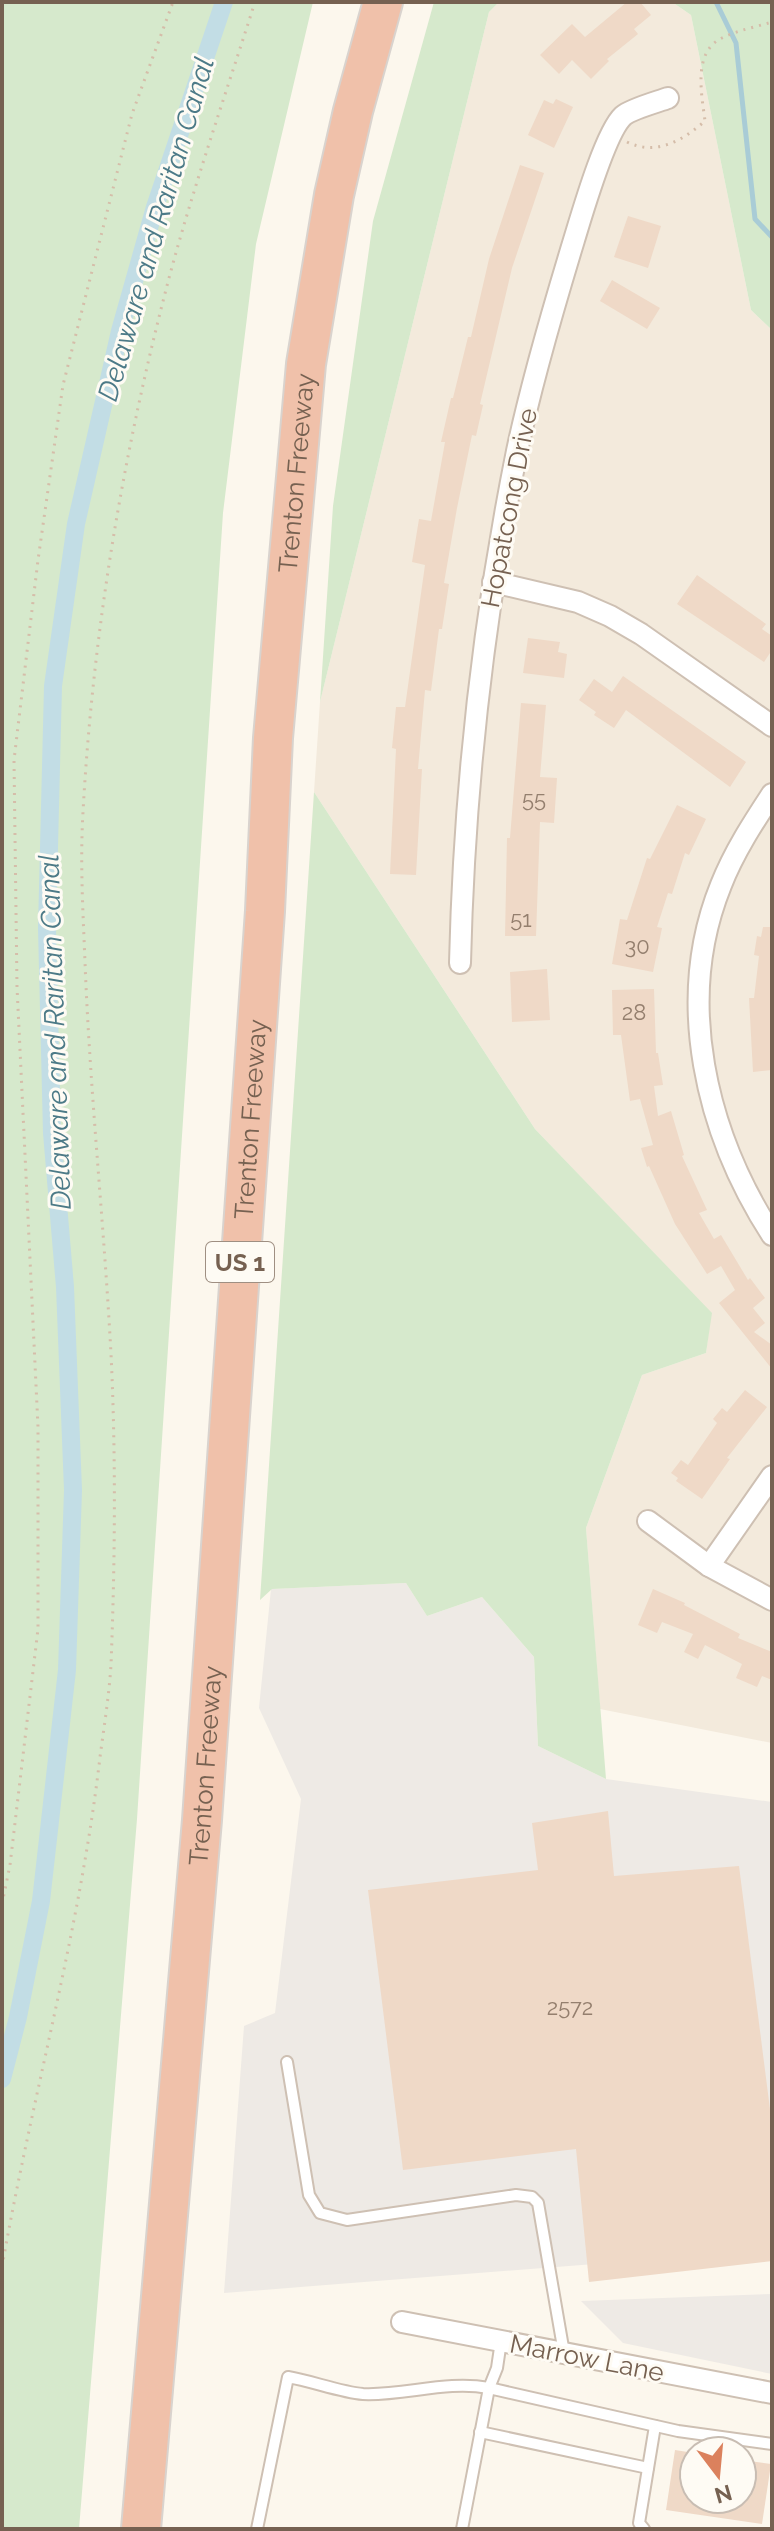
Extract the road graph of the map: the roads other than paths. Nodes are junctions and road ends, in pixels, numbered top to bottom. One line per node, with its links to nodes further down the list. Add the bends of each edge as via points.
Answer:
1 (357, 2): 23 (highway, Trenton Freeway / US 1, via 305,213 281,361 248,736 241,909 173,1884)
2 (383, 2): 24 (highway, Trenton Freeway / US 1, via 334,195 306,364 273,738 202,1820)
3 (668, 98): 4 (street, Hopatcong Drive, via 623,116 605,149 530,397)
4 (493, 582): 5 (street, via 578,602 610,616); 7 (street, Hopatcong Drive, via 473,725)
5 (772, 726)
6 (772, 794): 8 (street, via 720,886 708,925 699,998 703,1053 719,1126 734,1168)
7 (460, 963)
8 (772, 1235)
9 (772, 1476): 11 (street)
10 (648, 1521): 11 (street)
11 (709, 1566): 12 (street)
12 (772, 1600)
13 (287, 2062): 16 (lane, via 309,2195 320,2213 347,2220 516,2195 538,2203)
14 (402, 2322): 15 (street, Marrow Lane)
15 (501, 2341): 16 (street, Marrow Lane); 17 (lane)
16 (564, 2353): 18 (street, Marrow Lane)
17 (489, 2388): 19 (lane); 20 (lane); 25 (lane, via 362,2394 288,2377)
18 (772, 2393)
19 (655, 2426): 21 (lane); 22 (lane)
20 (480, 2432): 22 (lane); 26 (lane)
21 (772, 2444)
22 (648, 2468): 27 (lane, via 639,2523)
23 (117, 2529)
24 (141, 2529)
25 (257, 2529)
26 (462, 2529)
27 (644, 2529)

